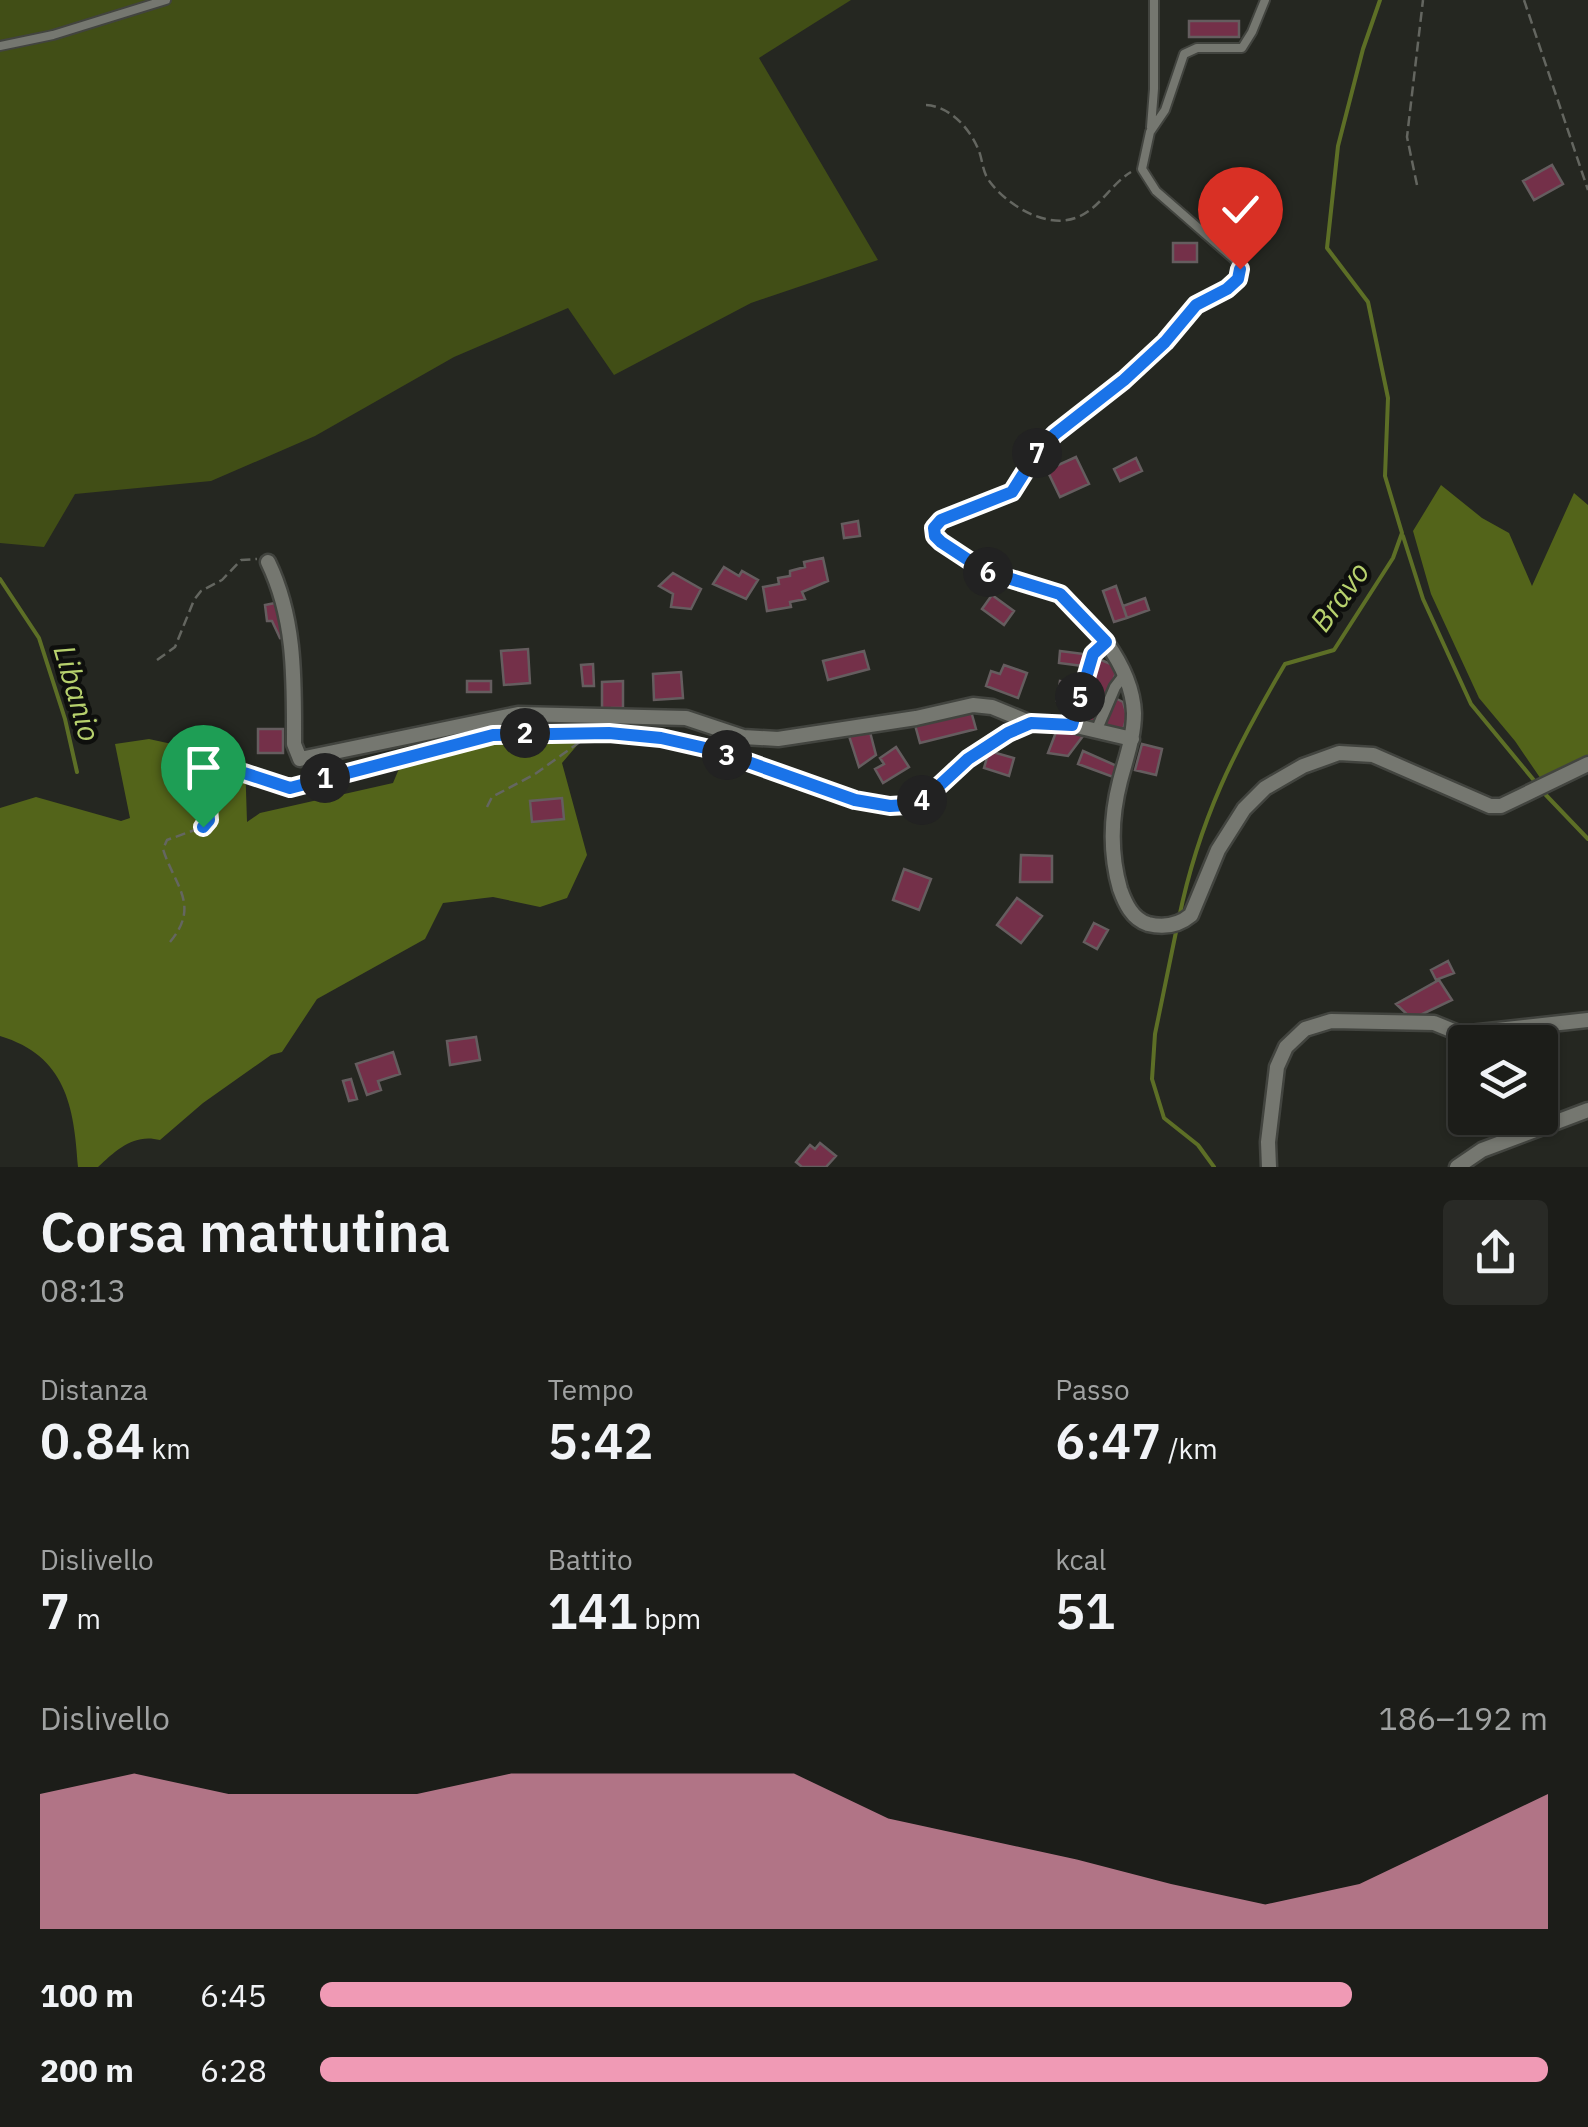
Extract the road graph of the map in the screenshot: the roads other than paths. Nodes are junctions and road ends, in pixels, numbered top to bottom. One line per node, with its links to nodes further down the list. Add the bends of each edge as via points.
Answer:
1 (166, 0): 4 (lane)
2 (1264, 0): 5 (lane, via 1242,48 1184,54)
3 (1154, 5): 5 (lane)
4 (0, 46)
5 (1150, 132): 7 (lane, via 1142,170 1156,191 1234,259 1238,279 1196,305 1124,380 1055,434 1012,492 934,528 941,542 985,571 1060,594)
6 (268, 562): 9 (street, via 291,636 300,760 518,714 686,718 760,739 974,705 1031,723)
7 (1106, 642): 8 (street); 9 (street, via 1093,654)
8 (1125, 674): 10 (street); 11 (street, via 1134,708)
9 (1072, 725): 10 (street)
10 (1097, 729): 11 (street)
11 (1132, 739): 12 (street, via 1114,810 1116,869 1130,912 1148,924 1177,924 1197,904 1244,808 1302,766 1339,753 1374,755 1501,806)
12 (1588, 764)
13 (1588, 1020): 15 (street, via 1461,1034 1434,1023 1331,1021 1305,1029 1286,1046 1277,1068)
14 (1588, 1110): 16 (street, via 1482,1150)
15 (1269, 1167)
16 (1457, 1167)

